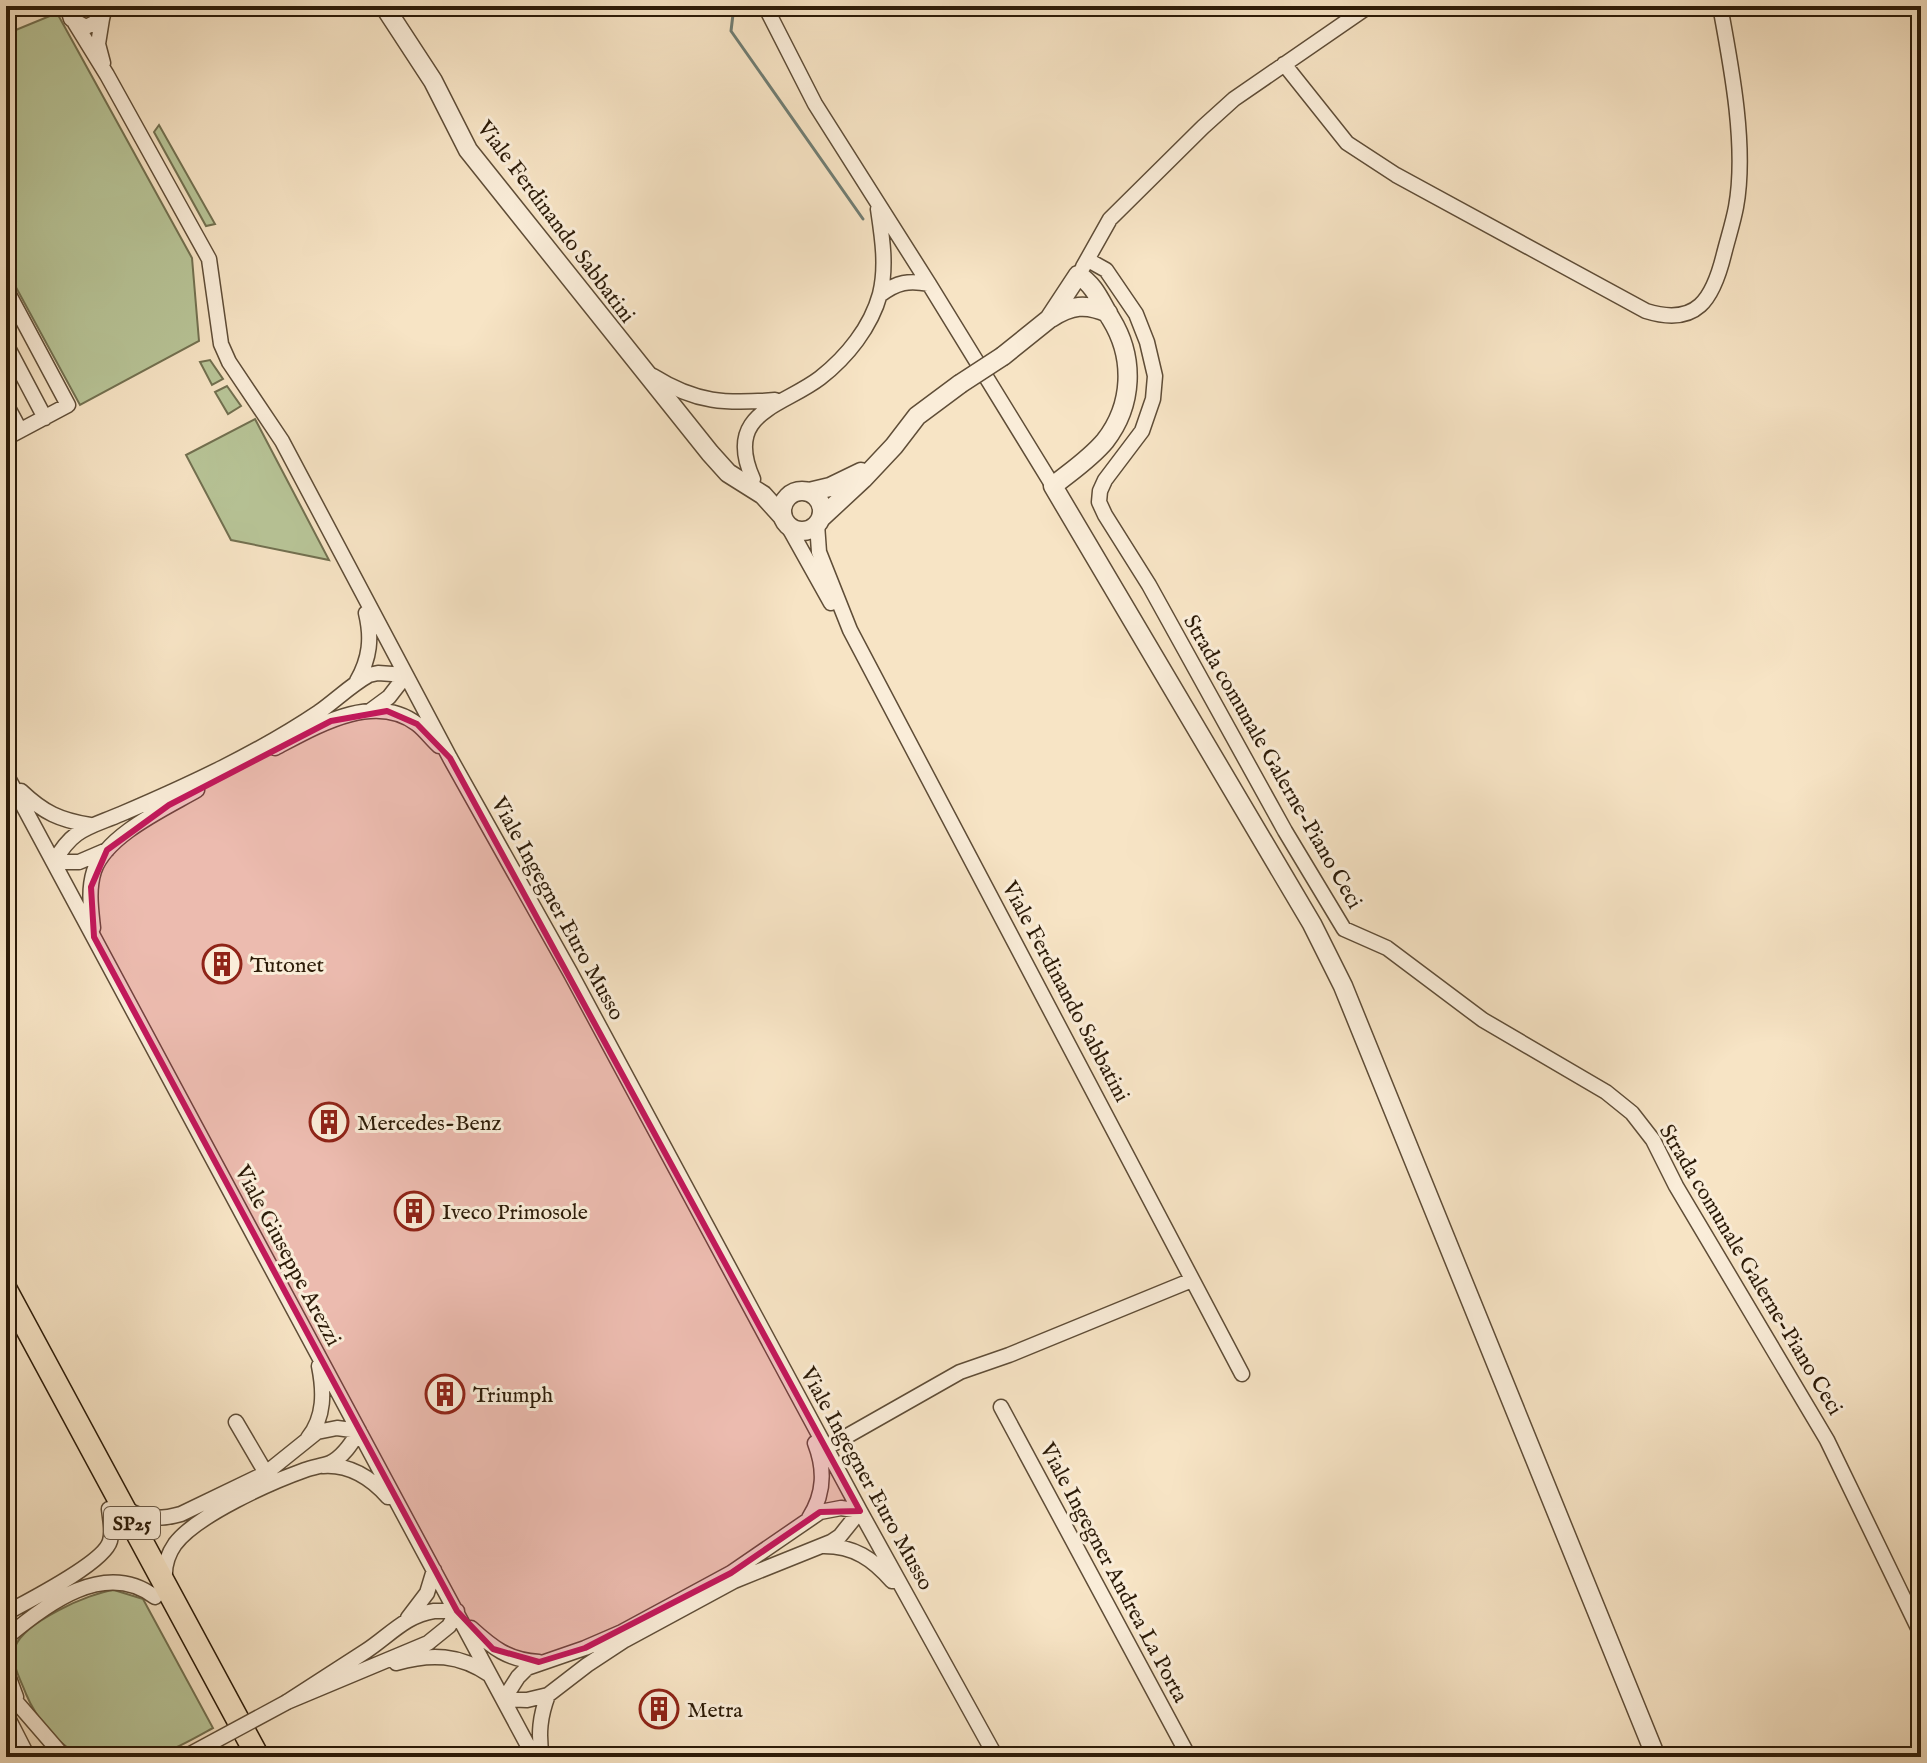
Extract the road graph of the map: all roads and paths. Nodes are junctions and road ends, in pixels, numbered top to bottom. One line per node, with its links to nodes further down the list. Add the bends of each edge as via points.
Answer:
1 (19, 6): 6 (street)
2 (384, 6): 20 (street, Viale Ferdinando Sabbatini, via 433,81 468,150)
3 (765, 6): 11 (street, via 815,104)
4 (1369, 6): 9 (street)
5 (1720, 6): 9 (street, via 1739,152 1737,204 1717,283 1708,300 1683,315 1664,317 1646,311 1396,175 1347,143)
6 (6, 11)
7 (68, 11): 8 (street, via 86,27); 10 (street, Viale Ingegner Euro Musso)
8 (107, 11): 10 (street, via 98,44)
9 (1284, 64): 12 (street, via 1234,99 1110,219)
10 (107, 75): 33 (street, Viale Ingegner Euro Musso, via 209,259 221,344 229,362 282,441)
11 (877, 204): 13 (street); 15 (street, via 883,246)
12 (1080, 272): 16 (street, via 1075,293); 17 (street); 18 (street); 68 (street, Strada comunale Galerne-Piano Ceci, via 1106,270 1136,314 1155,376 1142,431 1105,480 1099,502 1344,929 1387,948 1483,1020 1606,1092 1632,1113 1653,1140 1827,1440)
13 (929, 284): 15 (street, via 900,283); 29 (street)
14 (6, 289): 23 (street, via 68,405)
15 (880, 295): 21 (street, via 862,334 834,367)
16 (1089, 306): 17 (street); 18 (street, via 1071,307)
17 (1108, 313): 29 (street, via 1126,351 1124,404 1105,441)
18 (1049, 319): 27 (street, bridge, via 917,416)
19 (6, 344): 23 (street)
20 (641, 368): 21 (street, via 711,401); 26 (street, Viale Ferdinando Sabbatini)
21 (779, 400): 28 (street, via 752,424 745,442)
22 (6, 404): 24 (street)
23 (45, 418): 24 (street)
24 (20, 430): 25 (street)
25 (6, 438)
26 (710, 453): 28 (street); 31 (street, via 728,473 763,495)
27 (875, 466): 30 (street, via 830,487); 32 (street)
28 (753, 479): 30 (street)
29 (1053, 486): 90 (street, via 1297,897 1343,986)
30 (806, 491): 31 (street, via 786,498); 32 (street, via 820,502)
31 (785, 521): 32 (street, via 804,531); 34 (street)
32 (819, 521): 34 (street, via 819,552)
33 (360, 589): 35 (street, Viale Ingegner Euro Musso); 36 (street, via 370,645)
34 (850, 630): 44 (street, Viale Ferdinando Sabbatini)
35 (406, 675): 36 (street, via 378,673); 37 (street); 38 (street, Viale Ingegner Euro Musso)
36 (357, 681): 40 (street, via 319,712 186,786)
37 (370, 711): 38 (street, via 387,711 417,724); 41 (street, via 331,721 262,754 169,805)
38 (450, 758): 49 (street, Viale Ingegner Euro Musso)
39 (8, 778): 40 (street, via 48,813); 42 (street, Viale Giuseppe Arezzi)
40 (91, 825): 42 (street, via 69,838)
41 (107, 850): 42 (street, via 79,862); 43 (street, via 91,887)
42 (54, 862): 43 (street, Viale Giuseppe Arezzi)
43 (94, 937): 47 (street, Viale Giuseppe Arezzi)
44 (1192, 1280): 48 (street, Viale Ferdinando Sabbatini); 54 (street, via 960,1372)
45 (6, 1290): 57 (main road, SP25)
46 (6, 1321): 57 (main road, SP25)
47 (315, 1350): 52 (street, Viale Giuseppe Arezzi); 53 (street, via 322,1402 315,1430)
48 (1242, 1374)
49 (799, 1397): 54 (street, Viale Ingegner Euro Musso); 60 (street, via 822,1461 820,1494)
50 (1001, 1407): 89 (street, Viale Ingegner Andrea La Porta)
51 (236, 1422): 56 (street)
52 (359, 1431): 53 (street, via 327,1429); 55 (street, via 337,1458); 59 (street, Viale Giuseppe Arezzi)
53 (305, 1442): 56 (street)
54 (826, 1448): 58 (street, Viale Ingegner Euro Musso)
55 (319, 1466): 56 (street); 59 (street, via 345,1468 373,1480)
56 (269, 1478): 57 (street, via 167,1518); 63 (street, via 183,1536 167,1560)
57 (115, 1507): 63 (main road, SP25); 64 (street, via 110,1543 103,1553)
58 (860, 1511): 60 (street, via 830,1509); 61 (street, via 840,1536); 65 (street, Viale Ingegner Euro Musso)
59 (406, 1517): 62 (street, Viale Giuseppe Arezzi)
60 (808, 1519): 71 (street, via 760,1556 622,1632)
61 (816, 1547): 65 (street, via 839,1547 867,1557); 76 (street, via 734,1581 639,1633)
62 (434, 1570): 66 (street, Viale Giuseppe Arezzi); 67 (street, via 427,1593)
63 (161, 1592): 69 (street, via 131,1583 90,1585 55,1601); 84 (main road, SP25); 85 (main road, SP25)
64 (6, 1613)
65 (916, 1613): 88 (street, Viale Ingegner Euro Musso)
66 (459, 1615): 67 (street, via 434,1611); 71 (street, via 493,1649); 73 (street, Viale Giuseppe Arezzi); 74 (street, via 428,1643)
67 (408, 1618): 78 (street)
68 (1921, 1634)
69 (8, 1636): 70 (street)
70 (6, 1650)
71 (539, 1662): 77 (street, via 518,1677)
72 (6, 1670): 80 (street)
73 (492, 1676): 74 (street, via 474,1664 444,1657 404,1661); 77 (street, Viale Giuseppe Arezzi)
74 (339, 1682): 78 (street)
75 (6, 1690): 80 (street)
76 (548, 1695): 77 (street); 87 (street, via 539,1732)
77 (504, 1699): 86 (street, Viale Giuseppe Arezzi)
78 (287, 1702): 83 (street, bridge)
79 (6, 1714): 82 (street)
80 (25, 1715): 81 (street)
81 (62, 1756)
82 (28, 1757)
83 (185, 1757)
84 (241, 1757)
85 (258, 1757)
86 (534, 1757)
87 (542, 1757)
88 (996, 1757)
89 (1189, 1757)
90 (1656, 1757)

